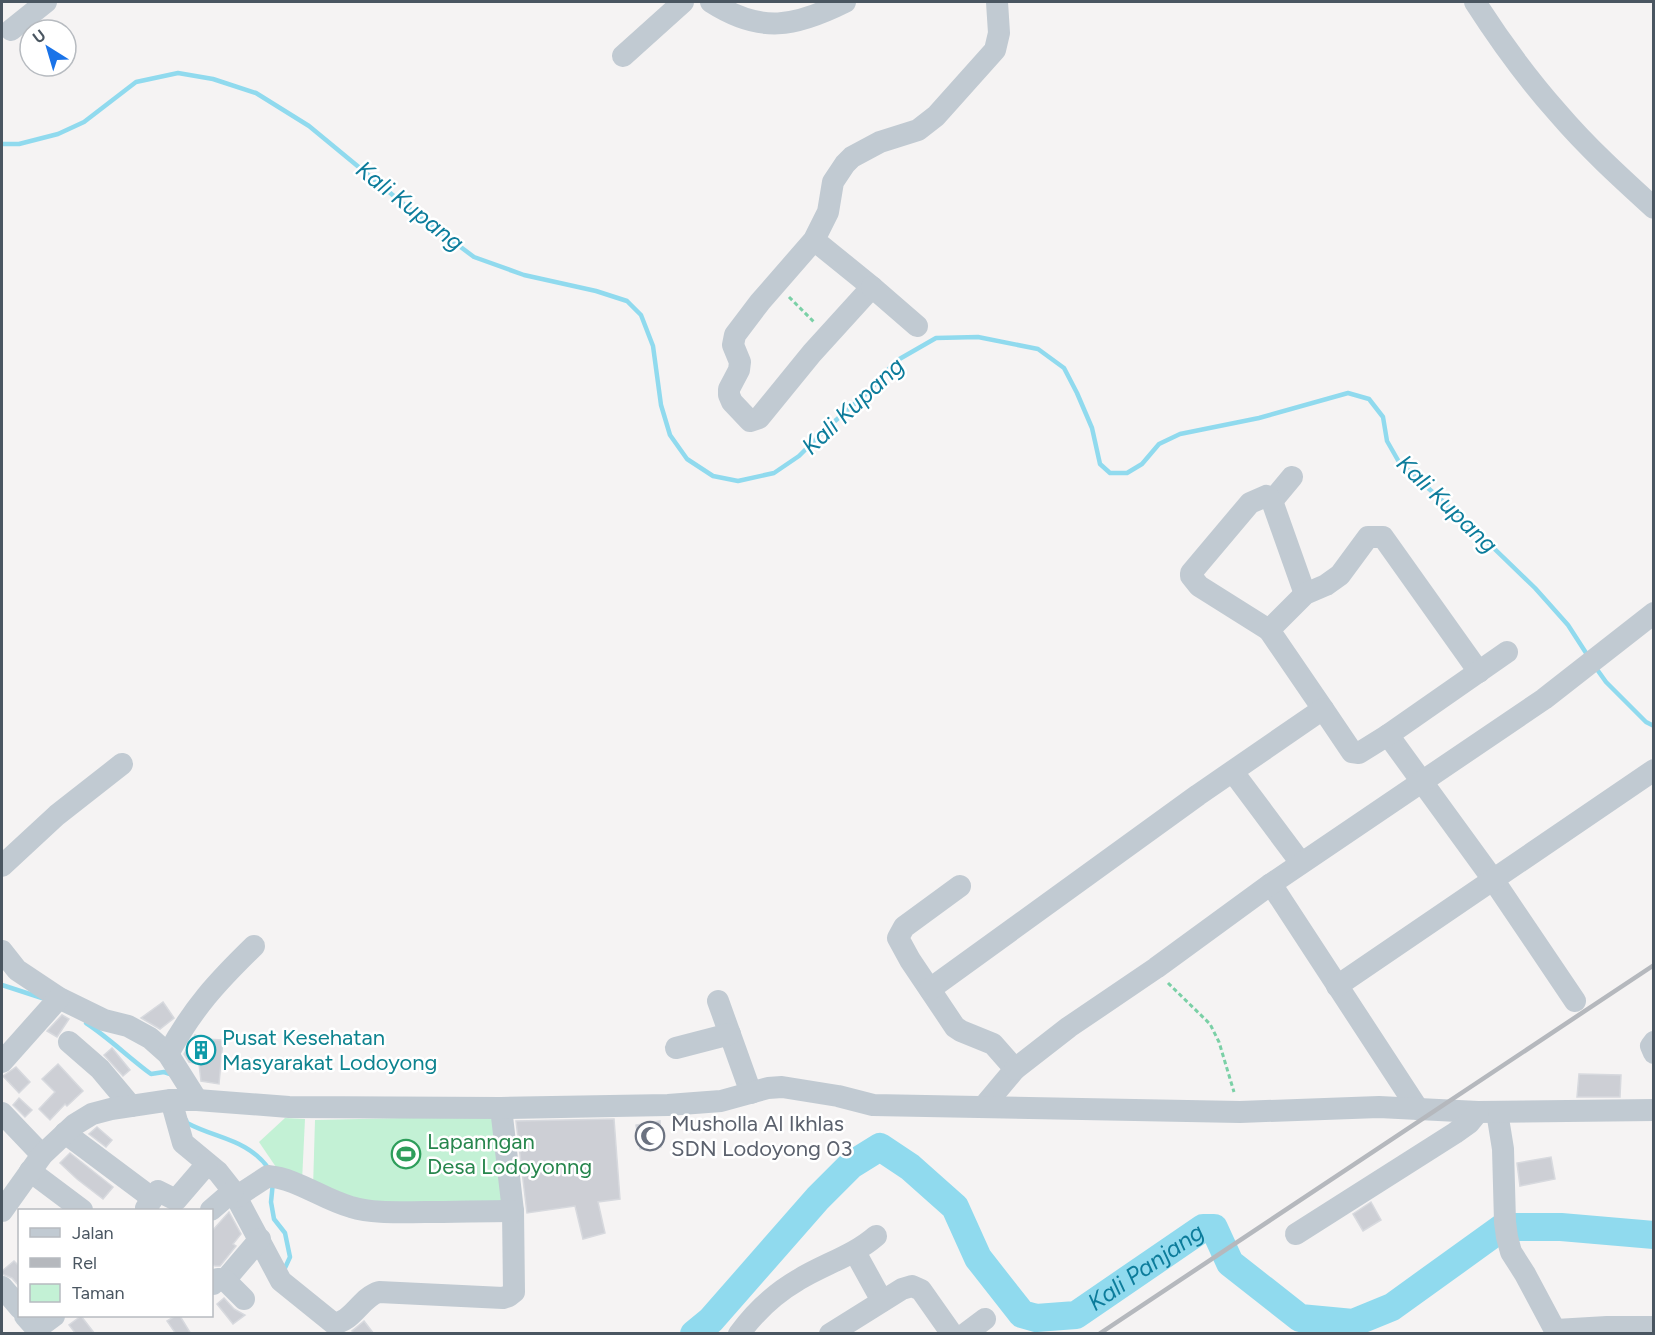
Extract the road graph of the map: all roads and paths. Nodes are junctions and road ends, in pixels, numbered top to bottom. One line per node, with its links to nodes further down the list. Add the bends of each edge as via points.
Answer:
1 (46, 2): 8 (street)
2 (683, 2): 9 (street)
3 (711, 2): 7 (street, via 722,9)
4 (845, 2): 7 (street, via 807,19 779,25)
5 (998, 2): 11 (street, via 995,50 936,116 918,130 880,142 845,164 833,182 828,212)
6 (1475, 2): 10 (street, via 1505,48 1558,114)
7 (745, 9)
8 (11, 30)
9 (623, 56)
10 (1653, 208)
11 (814, 240): 12 (street); 13 (street)
12 (775, 284): 15 (path); 15 (street, via 733,340 740,362 729,395 750,421 759,418)
13 (872, 286): 14 (street); 15 (street)
14 (917, 326)
15 (828, 336)
16 (1292, 477): 17 (street)
17 (1272, 501): 18 (street); 20 (street, via 1266,495 1250,503 1191,573 1199,586)
18 (1305, 594): 20 (street); 22 (street, via 1340,575 1368,537 1383,537)
19 (1653, 613): 28 (street, via 1544,699)
20 (1269, 630): 23 (street)
21 (1507, 652): 22 (street)
22 (1479, 672): 24 (street)
23 (1323, 709): 24 (street, via 1354,754); 27 (street)
24 (1388, 735): 28 (street)
25 (122, 764): 30 (street, via 57,815)
26 (1653, 770): 31 (street)
27 (1233, 772): 29 (street); 38 (street)
28 (1422, 782): 29 (street); 31 (street)
29 (1301, 863): 32 (street)
30 (2, 866)
31 (1492, 878): 37 (street); 41 (street)
32 (1271, 884): 36 (street); 37 (street)
33 (960, 886): 38 (street, via 904,927 898,938)
34 (254, 946): 47 (street, via 198,1005)
35 (2, 951): 39 (street, via 17,970)
36 (1156, 968): 49 (street); 57 (path, via 1210,1024)
37 (1337, 986): 55 (street)
38 (930, 989): 49 (street, via 955,1027 993,1044)
39 (60, 998): 47 (street, via 104,1020 139,1031); 48 (street)
40 (718, 1001): 42 (street)
41 (1575, 1002)
42 (730, 1034): 45 (street); 50 (street)
43 (69, 1042): 52 (street, via 100,1069)
44 (1653, 1042): 46 (street)
45 (676, 1048)
46 (1653, 1053)
47 (168, 1054): 51 (street)
48 (2, 1062)
49 (1015, 1069): 53 (street)
50 (751, 1093): 53 (street, via 782,1087 873,1105); 54 (street, via 721,1101 668,1105)
51 (183, 1100): 52 (street); 54 (street, via 289,1107); 62 (street, via 183,1143)
52 (131, 1106): 60 (street, via 92,1114)
53 (984, 1106): 57 (street)
54 (501, 1108): 69 (street)
55 (1419, 1109): 57 (street); 58 (street)
56 (1653, 1110): 58 (street)
57 (1240, 1112)
58 (1488, 1112): 70 (street); 83 (street, via 1505,1174 1505,1222 1511,1252)
59 (2, 1113): 61 (street)
60 (65, 1133): 61 (street); 64 (street)
61 (36, 1163): 66 (street); 68 (street)
62 (207, 1164): 63 (street); 65 (street, via 181,1197)
63 (235, 1194): 67 (street); 69 (street, via 276,1177 351,1208); 72 (street)
64 (148, 1204): 65 (street, via 158,1191)
65 (182, 1205)
66 (81, 1209)
67 (212, 1209)
68 (2, 1211)
69 (513, 1211): 72 (street, via 515,1288 509,1296 379,1292 371,1294 337,1323 282,1281)
70 (1296, 1234)
71 (876, 1236): 73 (street)
72 (260, 1239): 74 (street)
73 (855, 1252): 77 (street); 84 (street, via 782,1290 753,1315)
74 (218, 1283): 76 (street)
75 (2, 1287): 78 (street)
76 (244, 1299)
77 (882, 1301): 85 (street); 86 (street, via 912,1286 921,1290)
78 (18, 1306)
79 (26, 1317): 80 (street, via 39,1327)
80 (53, 1317)
81 (985, 1319): 87 (street)
82 (1653, 1327): 83 (street)
83 (1557, 1332)
84 (739, 1334)
85 (830, 1334)
86 (952, 1334)
87 (965, 1334)

